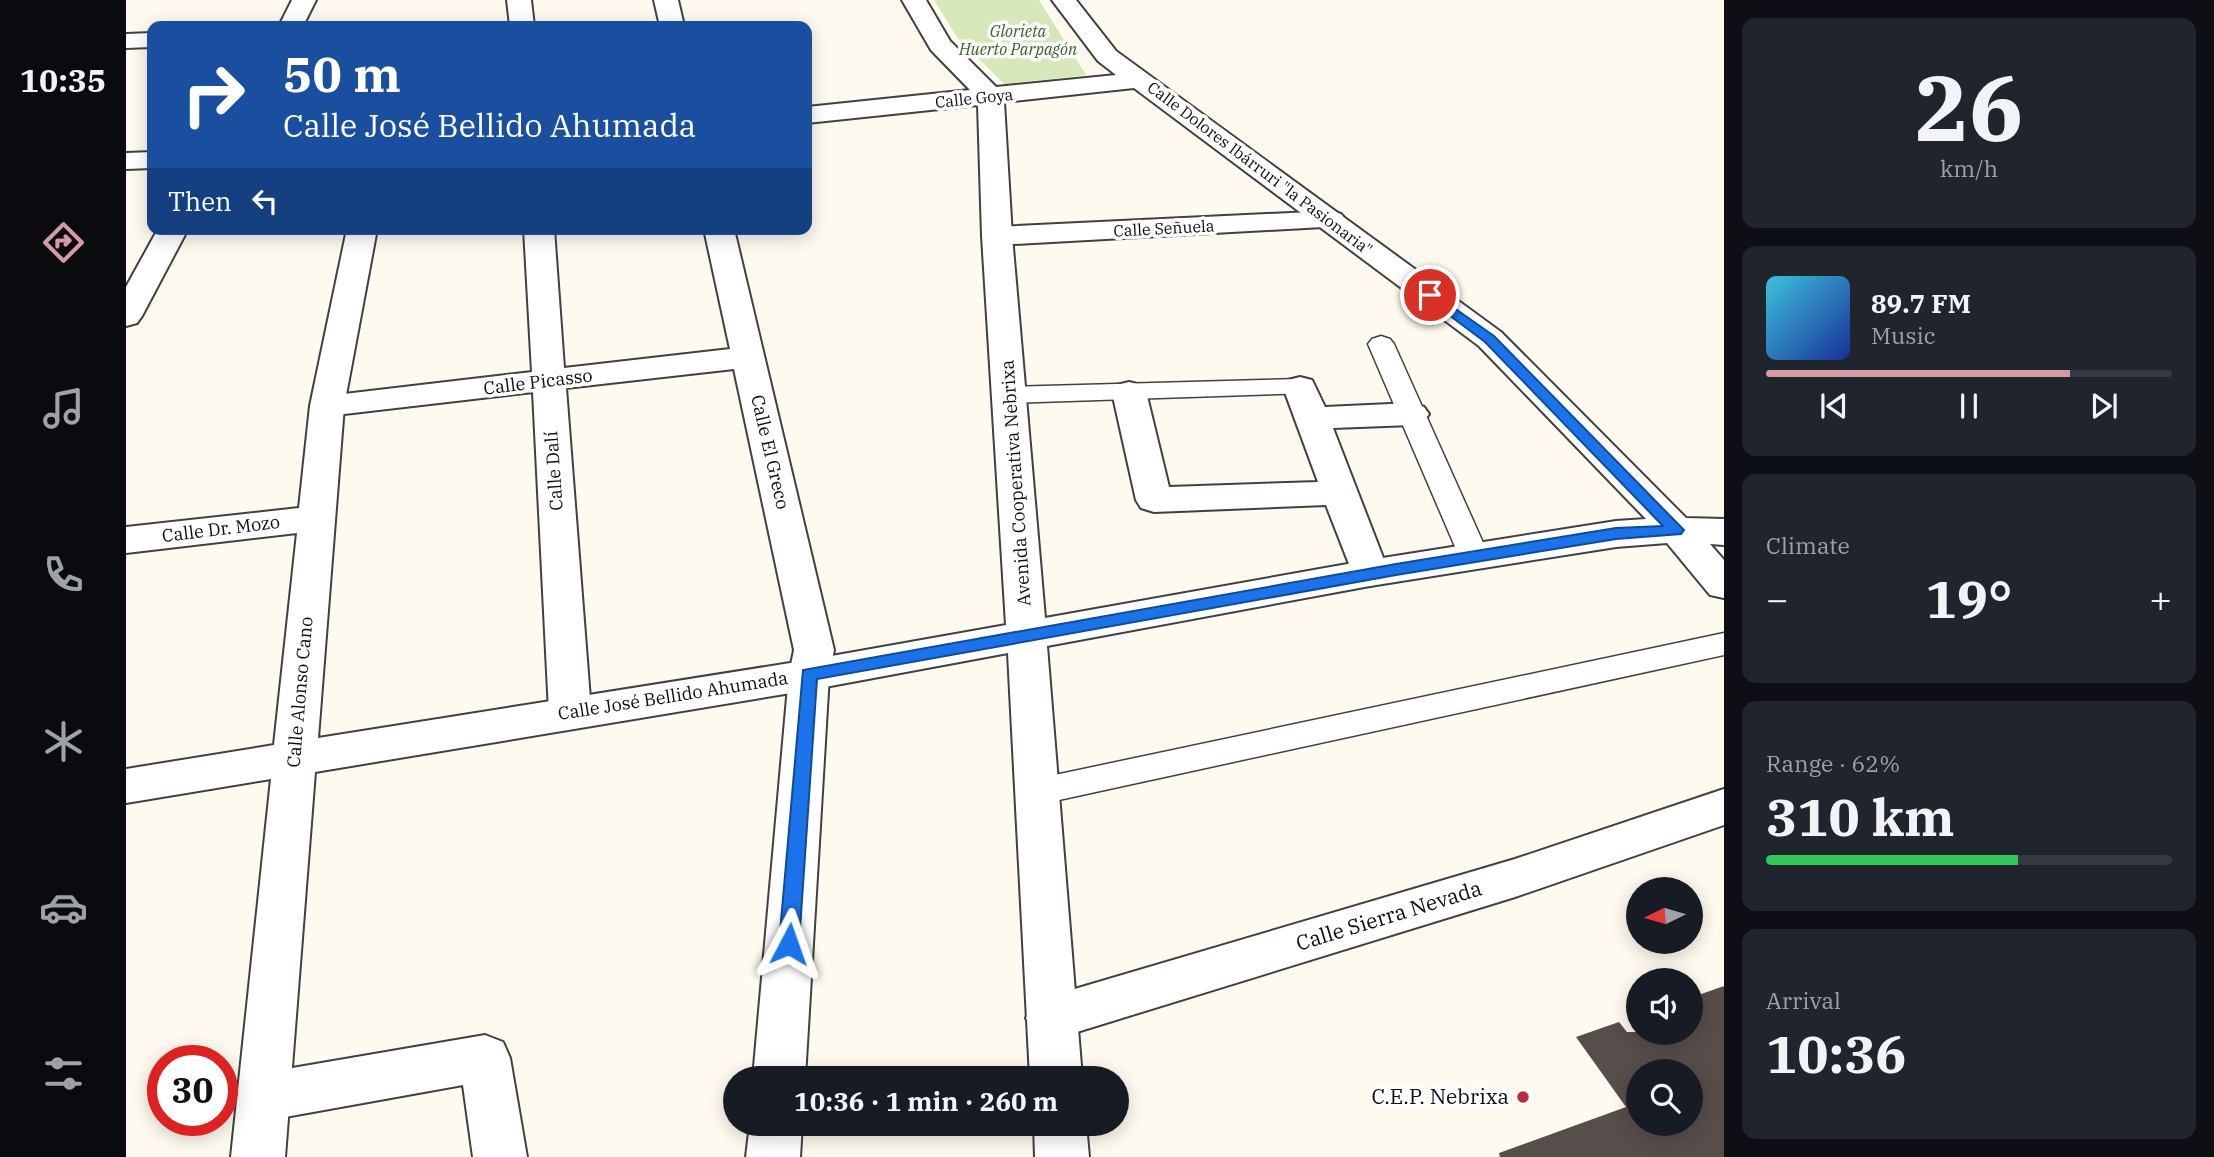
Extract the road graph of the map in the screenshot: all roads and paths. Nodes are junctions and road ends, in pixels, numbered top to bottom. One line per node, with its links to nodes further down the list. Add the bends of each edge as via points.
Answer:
1 (304, 0): 6 (street)
2 (519, 0): 7 (street)
3 (666, 0): 8 (street)
4 (914, 0): 12 (street, via 940,45)
5 (1064, 0): 11 (street, Calle Dolores Ibárruri "la Pasionaria", via 1107,56)
6 (294, 21)
7 (521, 21)
8 (671, 21)
9 (147, 40): 10 (street)
10 (126, 41)
11 (1141, 80): 12 (street, Calle Goya); 16 (street, Calle Dolores Ibárruri "la Pasionaria")
12 (991, 97): 13 (street, Calle Goya); 21 (street, Avenida Cooperativa Nebrixa)
13 (812, 115)
14 (147, 160): 15 (street)
15 (126, 161)
16 (1331, 220): 21 (street, Calle Señuela); 33 (street, Calle Dolores Ibárruri "la Pasionaria", via 1490,339)
17 (170, 235): 22 (street)
18 (361, 235): 29 (street, Calle Alonso Cano)
19 (538, 235): 25 (street, Calle Dalí)
20 (720, 235): 24 (street, Calle El Greco)
21 (997, 236): 27 (street, Avenida Cooperativa Nebrixa)
22 (126, 316)
23 (1381, 344): 30 (street)
24 (749, 357): 25 (street, Calle Picasso); 41 (street, Calle El Greco, via 814,650)
25 (548, 381): 29 (street, Calle Picasso); 42 (street, Calle Dalí)
26 (1129, 392): 27 (street); 28 (street); 31 (street, via 1154,500)
27 (1009, 395): 39 (street, Avenida Cooperativa Nebrixa)
28 (1306, 403): 30 (street); 31 (street)
29 (327, 406): 32 (street, Calle Alonso Cano)
30 (1412, 414): 36 (street)
31 (1340, 493): 37 (street)
32 (317, 518): 35 (street, Calle Dr. Mozo); 43 (street, Calle Alonso Cano)
33 (1676, 530): 34 (street, Calle José Bellido Ahumada); 36 (street, Calle José Bellido Ahumada, via 1616,534); 38 (street, Calle Dolores Ibárruri "la Pasionaria")
34 (1724, 532)
35 (126, 540)
36 (1474, 556): 37 (street, Calle José Bellido Ahumada)
37 (1370, 573): 39 (street, Calle José Bellido Ahumada)
38 (1724, 584)
39 (1027, 634): 41 (street, Calle José Bellido Ahumada); 45 (street, Avenida Cooperativa Nebrixa)
40 (1724, 644): 45 (street)
41 (808, 675): 42 (street, Calle José Bellido Ahumada); 48 (street, Calle El Greco)
42 (570, 712): 43 (street, Calle José Bellido Ahumada)
43 (293, 760): 44 (street, Calle José Bellido Ahumada); 50 (street, Calle Alonso Cano)
44 (126, 786)
45 (1036, 792): 47 (street, Avenida Cooperativa Nebrixa)
46 (1724, 807): 47 (street, Calle Sierra Nevada, via 1514,878)
47 (1051, 1018): 49 (street, Avenida Cooperativa Nebrixa)
48 (780, 1066)
49 (1055, 1066)
50 (263, 1097): 53 (street, Calle Alonso Cano); 54 (street, via 485,1058)
51 (775, 1136): 55 (street)
52 (1061, 1136): 56 (street)
53 (258, 1157)
54 (500, 1157)
55 (773, 1157)
56 (1062, 1157)

